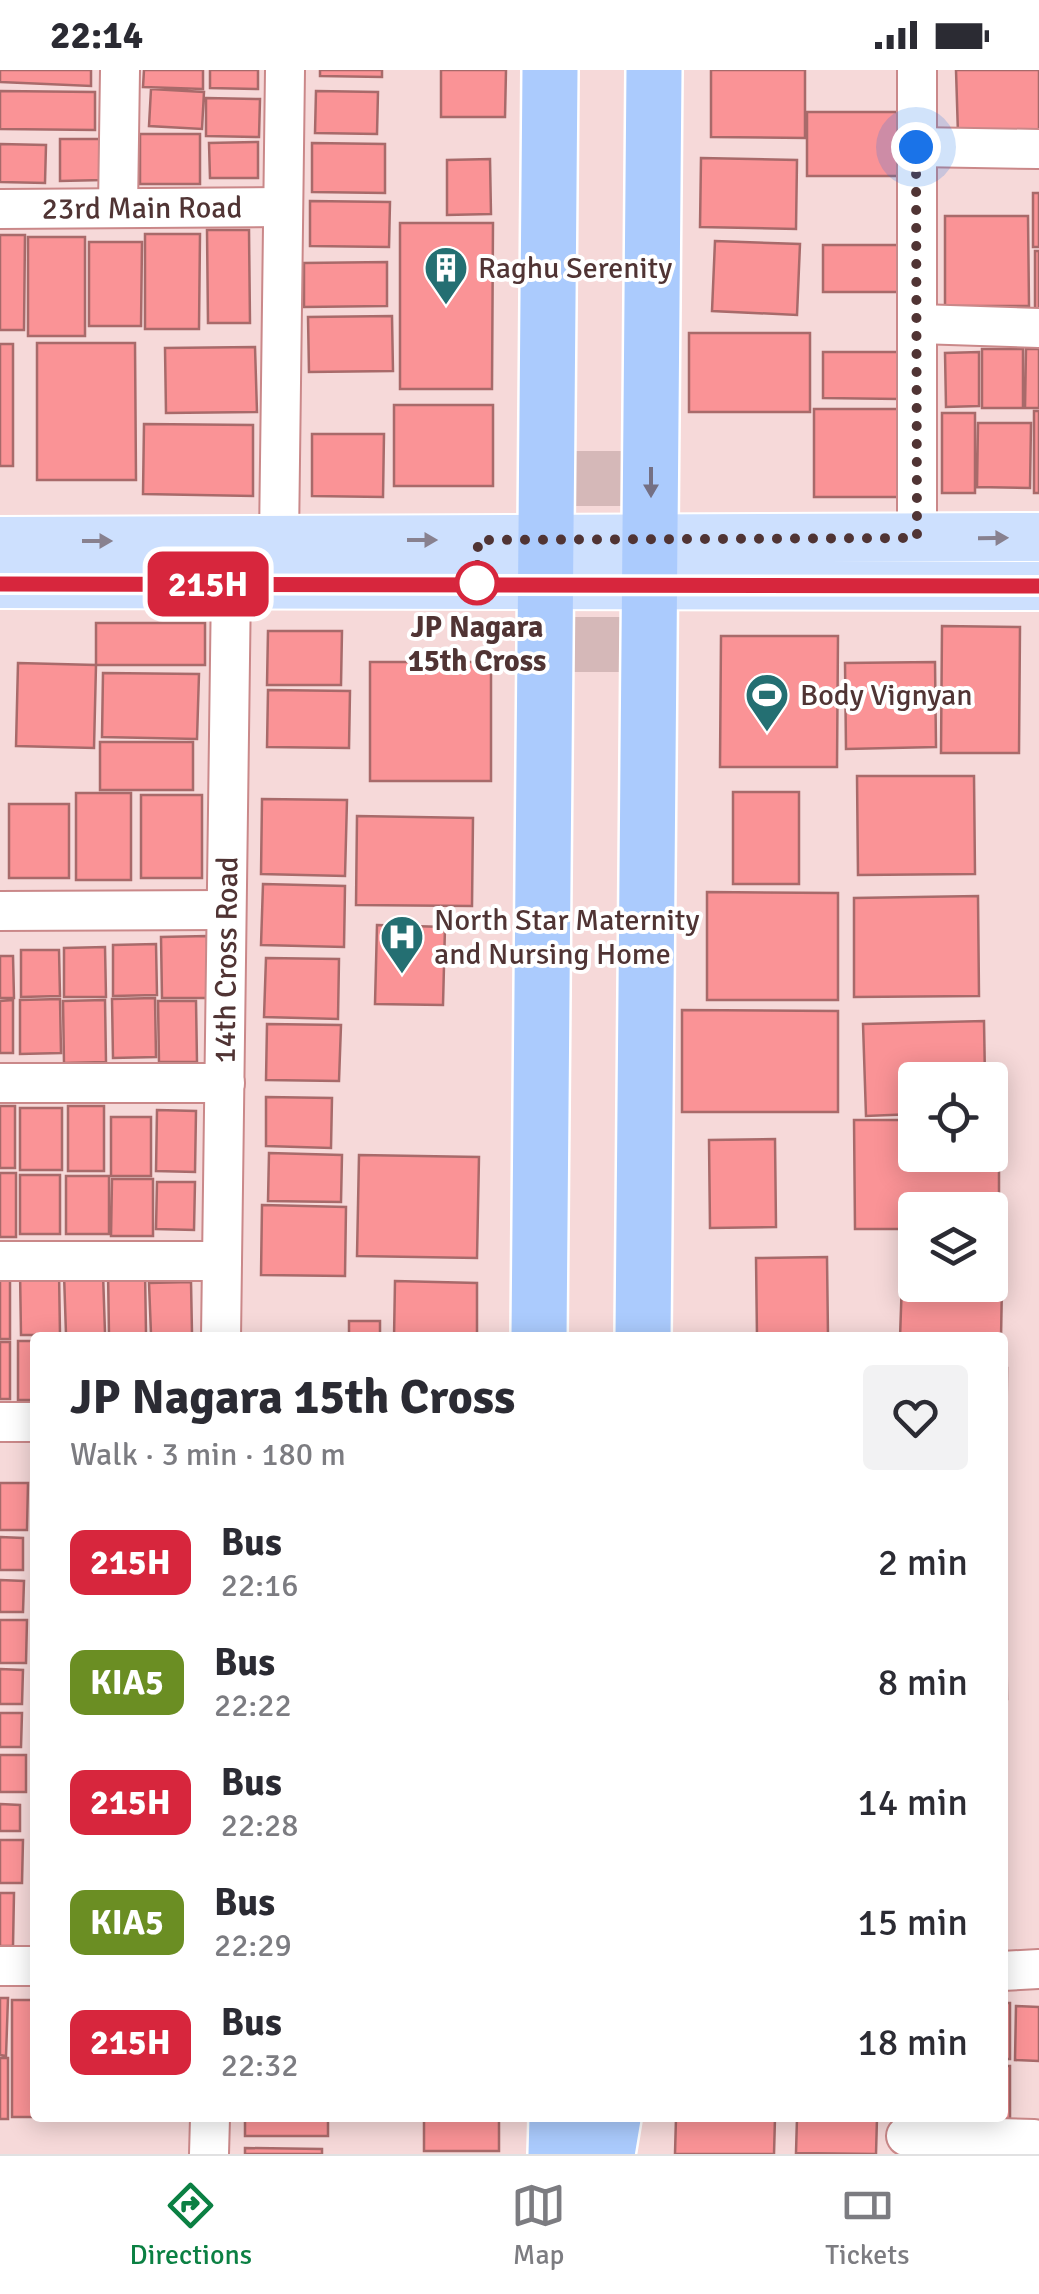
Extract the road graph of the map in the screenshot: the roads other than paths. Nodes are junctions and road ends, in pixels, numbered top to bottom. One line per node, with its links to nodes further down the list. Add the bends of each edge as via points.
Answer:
1 (120, 70): 11 (street)
2 (285, 70): 10 (street)
3 (550, 70): 19 (highway)
4 (580, 70): 5 (highway, via 596,451)
5 (620, 70)
6 (654, 70): 20 (highway, one-way to 20)
7 (917, 70): 8 (street)
8 (916, 147): 9 (street); 13 (street)
9 (1039, 150)
10 (283, 206): 11 (street, 23rd Main Road); 17 (street)
11 (118, 208): 12 (street, 23rd Main Road)
12 (0, 210)
13 (919, 324): 14 (street); 16 (street)
14 (1039, 328)
15 (1039, 537): 16 (main road, one-way to 15)
16 (917, 538): 20 (main road)
17 (279, 540): 18 (main road, one-way to 17); 19 (main road, one-way to 19)
18 (0, 542)
19 (544, 561): 20 (main road); 22 (main road); 31 (highway)
20 (650, 563): 23 (main road); 34 (highway)
21 (0, 584): 22 (main road)
22 (232, 584): 24 (street, 14th Cross Road)
23 (1039, 586)
24 (225, 910): 25 (street); 27 (street, 14th Cross Road)
25 (0, 911)
26 (0, 1083): 27 (street)
27 (224, 1083): 29 (street, 14th Cross Road)
28 (0, 1261): 29 (street)
29 (222, 1261): 30 (street, 14th Cross Road)
30 (221, 1332)
31 (539, 1332)
32 (567, 1332): 33 (highway, via 596,696)
33 (609, 1332)
34 (643, 1332)
35 (0, 1422): 36 (street)
36 (30, 1422)
37 (0, 1966): 38 (street)
38 (30, 1966)
39 (1039, 1969): 40 (street)
40 (1008, 1971)
41 (210, 2122): 45 (street)
42 (612, 2122): 46 (highway)
43 (565, 2125): 46 (highway)
44 (906, 2136): 47 (street, via 1034,2139)
45 (209, 2154)
46 (603, 2154)
47 (1033, 2154)

